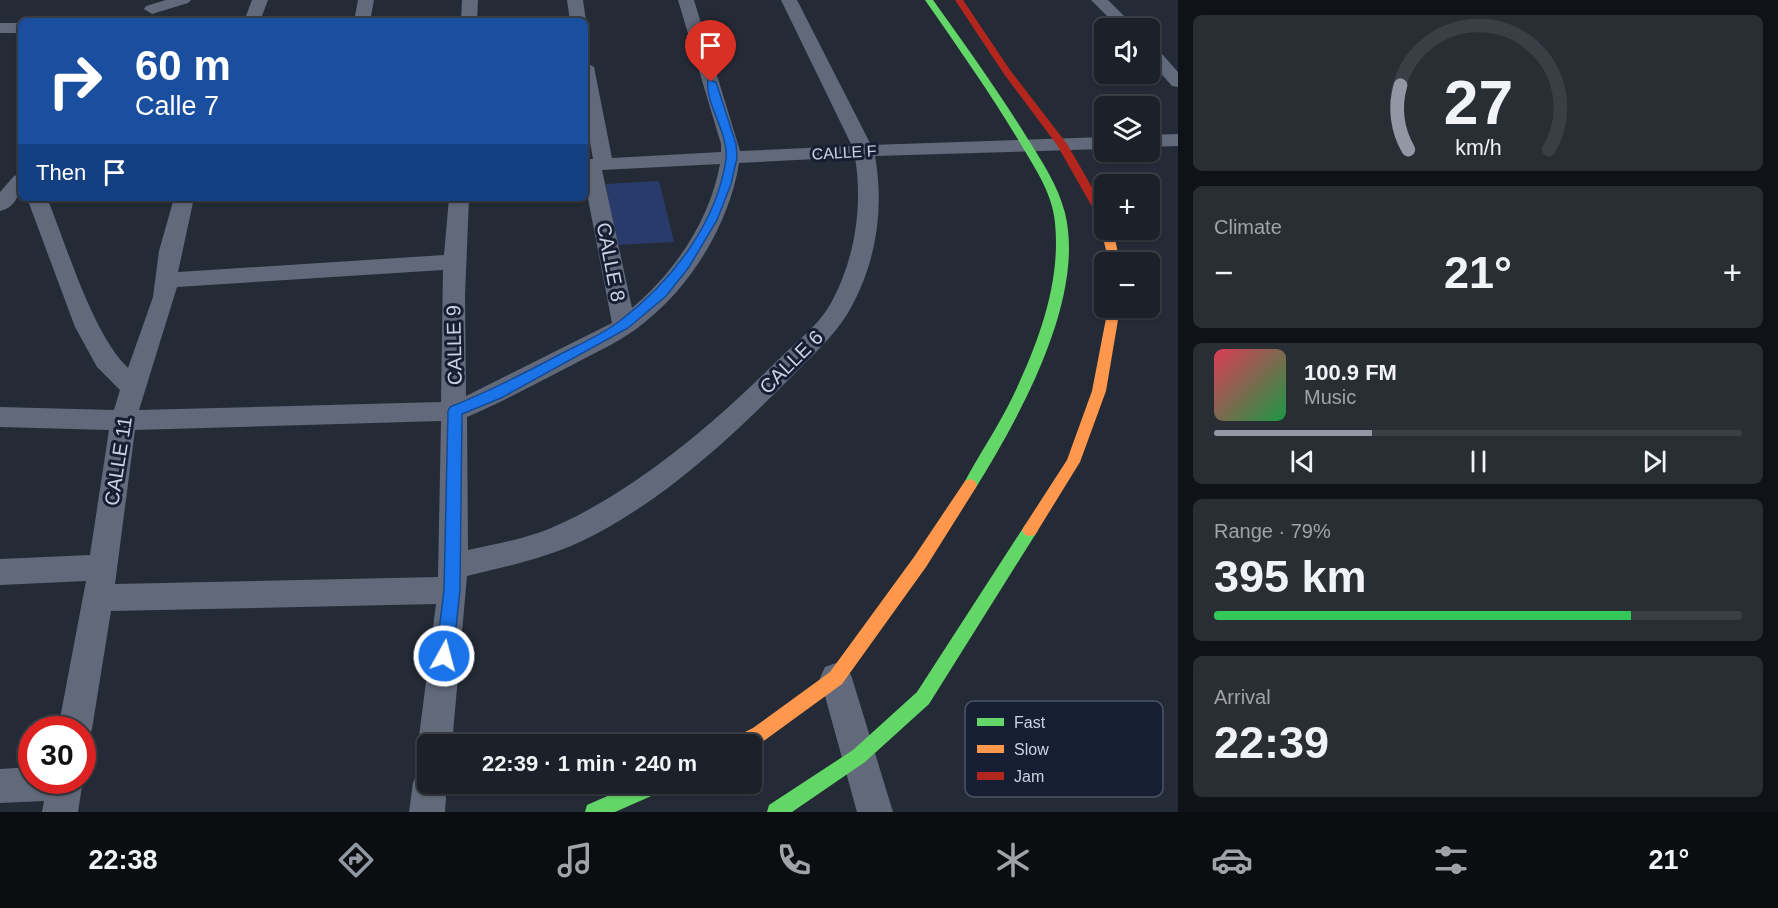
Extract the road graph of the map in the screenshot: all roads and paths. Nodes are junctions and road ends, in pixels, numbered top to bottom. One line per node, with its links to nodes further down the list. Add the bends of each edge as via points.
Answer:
1 (183, 0): 11 (street)
2 (260, 0): 12 (street)
3 (366, 0): 13 (street)
4 (471, 0): 14 (street)
5 (575, 0): 15 (street)
6 (686, 0): 28 (street)
7 (789, 0): 27 (street, CALLE 6)
8 (928, 0): 26 (street)
9 (959, 0): 25 (street)
10 (1099, 0): 16 (street)
11 (151, 10)
12 (253, 18)
13 (363, 18)
14 (470, 18)
15 (578, 18)
16 (1118, 18)
17 (0, 28): 18 (street)
18 (18, 28)
19 (1160, 62): 20 (street)
20 (1178, 82)
21 (588, 103): 29 (street, CALLE 8)
22 (1178, 140): 23 (street)
23 (1160, 141)
24 (1094, 143): 25 (street, CALLE F)
25 (1062, 144): 26 (street, CALLE F); 30 (street)
26 (1028, 146): 27 (street, CALLE F); 46 (street, via 1047,179 1061,222 1060,269 1053,310 1037,358 992,451 920,562)
27 (864, 151): 28 (street, CALLE F); 44 (street, CALLE 6, via 869,209 863,246 841,305 819,336 770,386 672,469 614,510 568,534)
28 (731, 158): 29 (street, CALLE F); 37 (street, via 716,209 685,264 662,293)
29 (593, 164): 37 (street, CALLE 8)
30 (1094, 200)
31 (38, 201): 38 (street, via 87,327 105,361)
32 (183, 201): 35 (street, CALLE 11, via 170,251)
33 (459, 201): 34 (street, CALLE 9)
34 (453, 262): 35 (street); 39 (street, CALLE 9)
35 (168, 280): 38 (street, CALLE 11)
36 (1112, 318): 50 (street, via 1099,391 1073,462 923,698)
37 (624, 325): 39 (street, via 497,394)
38 (133, 387): 41 (street, CALLE 11)
39 (455, 411): 41 (street); 44 (street, CALLE 9)
40 (0, 417): 41 (street)
41 (123, 420): 42 (street, CALLE 11)
42 (103, 567): 43 (street); 45 (street, CALLE 11)
43 (0, 572)
44 (452, 578): 45 (street, CALLE 6); 48 (street, CALLE 9)
45 (98, 598): 47 (street, CALLE 11)
46 (836, 678): 49 (street); 50 (street)
47 (77, 716)
48 (436, 734)
49 (759, 734)
50 (859, 756): 57 (street); 58 (street)
51 (0, 786): 52 (street)
52 (18, 787)
53 (429, 794): 56 (street)
54 (636, 794): 55 (street)
55 (604, 810)
56 (427, 812)
57 (776, 812)
58 (875, 812)

